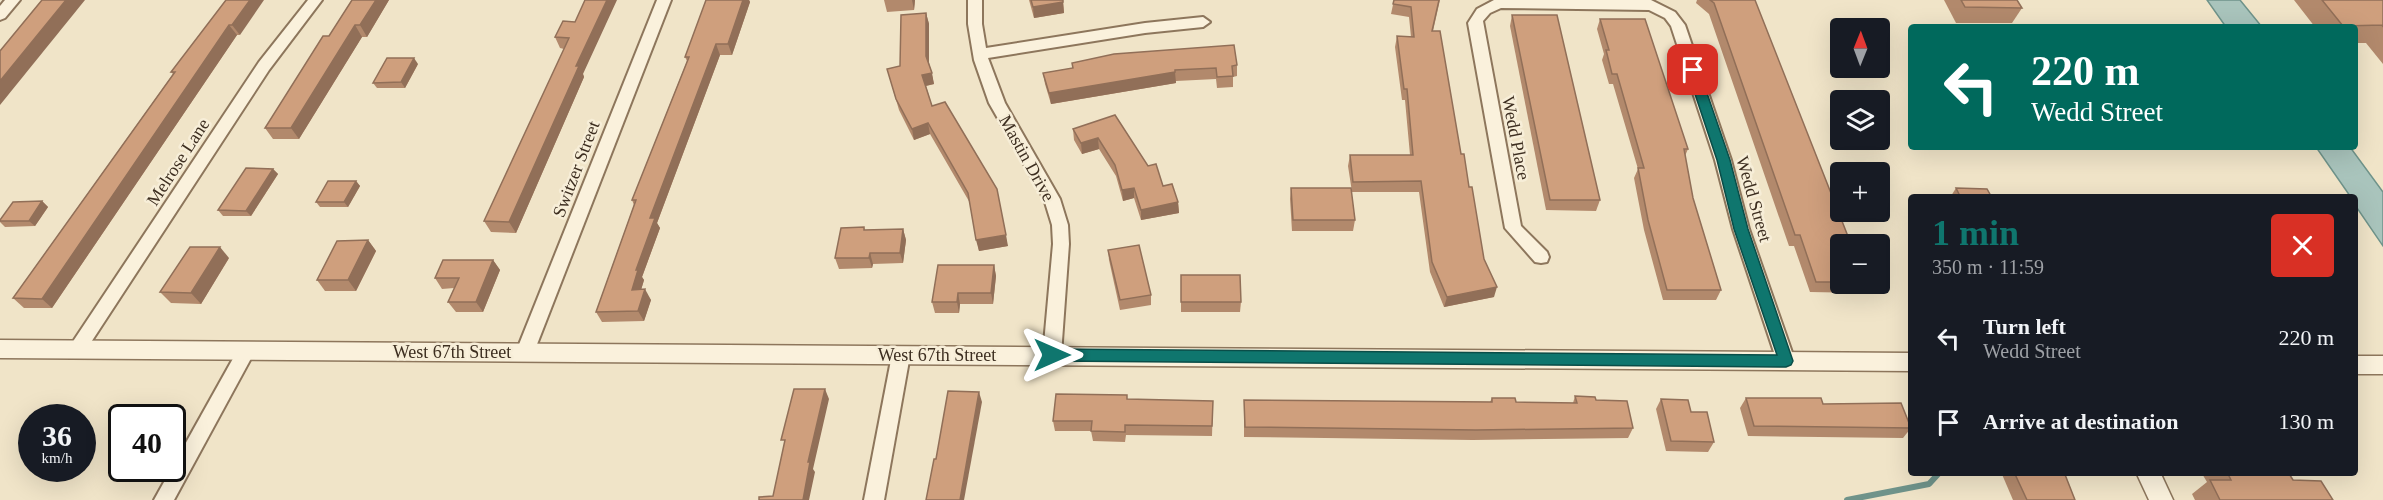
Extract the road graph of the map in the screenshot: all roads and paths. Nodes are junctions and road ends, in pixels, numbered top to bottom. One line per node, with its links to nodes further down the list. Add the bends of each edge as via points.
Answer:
1 (13, 0): 5 (street)
2 (315, 0): 10 (street, Melrose Lane, via 264,66)
3 (664, 0): 13 (street, Switzer Street)
4 (975, 0): 8 (street, Mastin Drive)
5 (0, 15)
6 (1479, 15): 9 (street, Wedd Place, via 1475,22 1514,228); 16 (street, Wedd Street, via 1500,3 1651,5 1670,15 1678,25 1712,126 1741,229)
7 (1203, 22): 8 (street)
8 (980, 54): 15 (street, Mastin Drive, via 997,103 1052,199 1059,225 1061,244)
9 (1541, 257)
10 (78, 348): 11 (street, West 67th Street); 12 (street, West 67th Street)
11 (0, 349)
12 (246, 351): 13 (street, West 67th Street); 21 (street)
13 (525, 352): 14 (street, West 67th Street)
14 (901, 355): 15 (street, West 67th Street); 22 (street)
15 (1052, 355): 16 (street, West 67th Street)
16 (1786, 361): 17 (street, West 67th Street)
17 (1908, 362)
18 (2358, 364): 19 (street)
19 (2383, 365)
20 (2150, 476): 23 (street)
21 (164, 500)
22 (874, 500)
23 (2161, 500)

